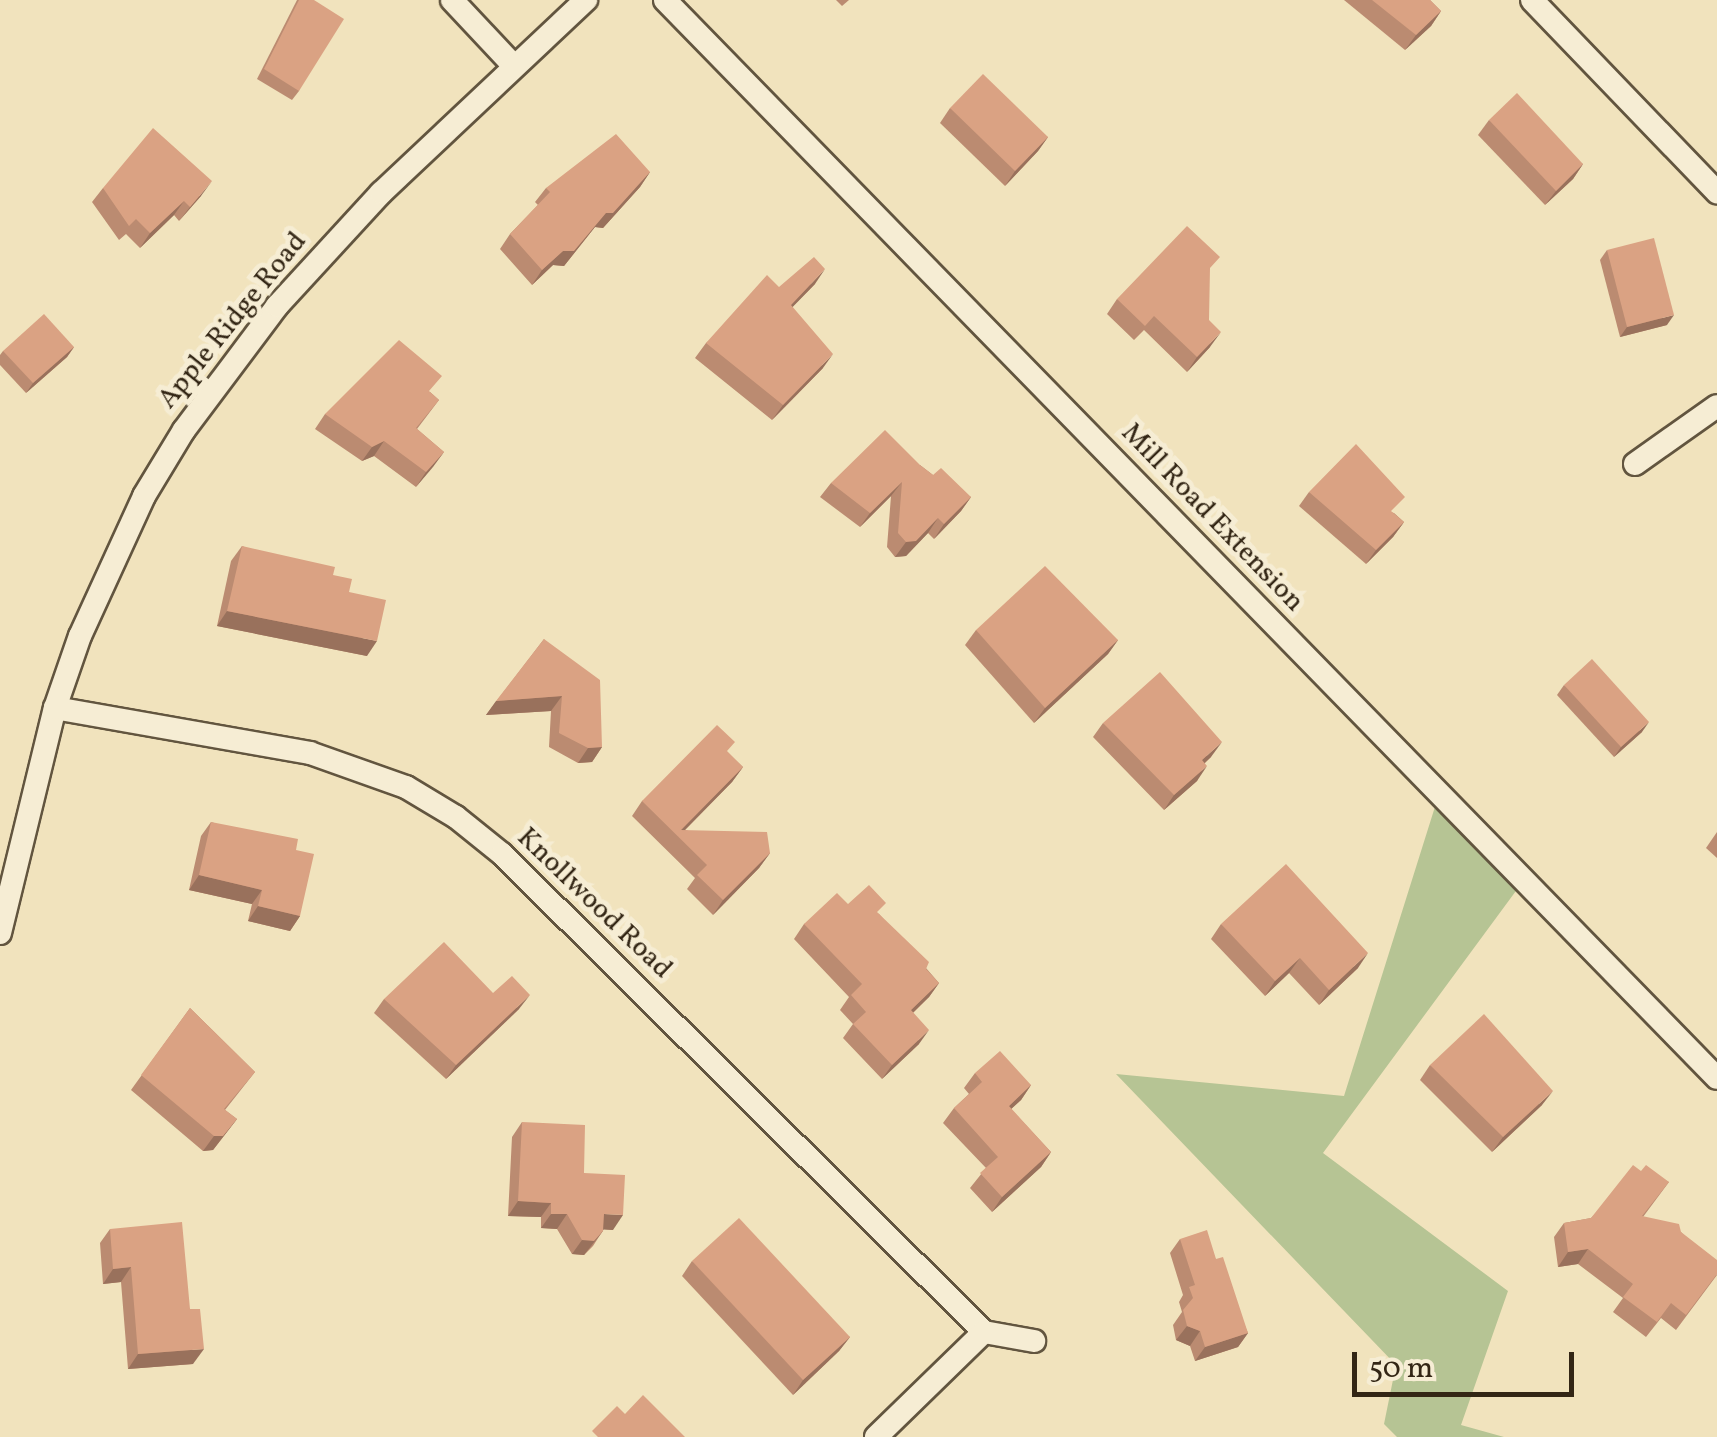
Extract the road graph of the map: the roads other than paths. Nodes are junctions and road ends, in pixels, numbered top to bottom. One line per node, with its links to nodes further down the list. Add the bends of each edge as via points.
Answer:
1 (452, 0): 5 (street)
2 (586, 0): 5 (street, Apple Ridge Road)
3 (665, 0): 11 (street, Mill Road Extension)
4 (1532, 0): 6 (street)
5 (514, 66): 9 (street, Apple Ridge Road, via 381,193 228,366 144,496 102,582)
6 (1717, 192)
7 (1717, 406): 8 (street)
8 (1635, 464)
9 (55, 708): 10 (street, Apple Ridge Road); 12 (street, Knollwood Road, via 310,753 406,787 456,817 502,854)
10 (0, 932)
11 (1717, 1078)
12 (984, 1332): 13 (street); 14 (street)
13 (1034, 1341)
14 (876, 1437)

